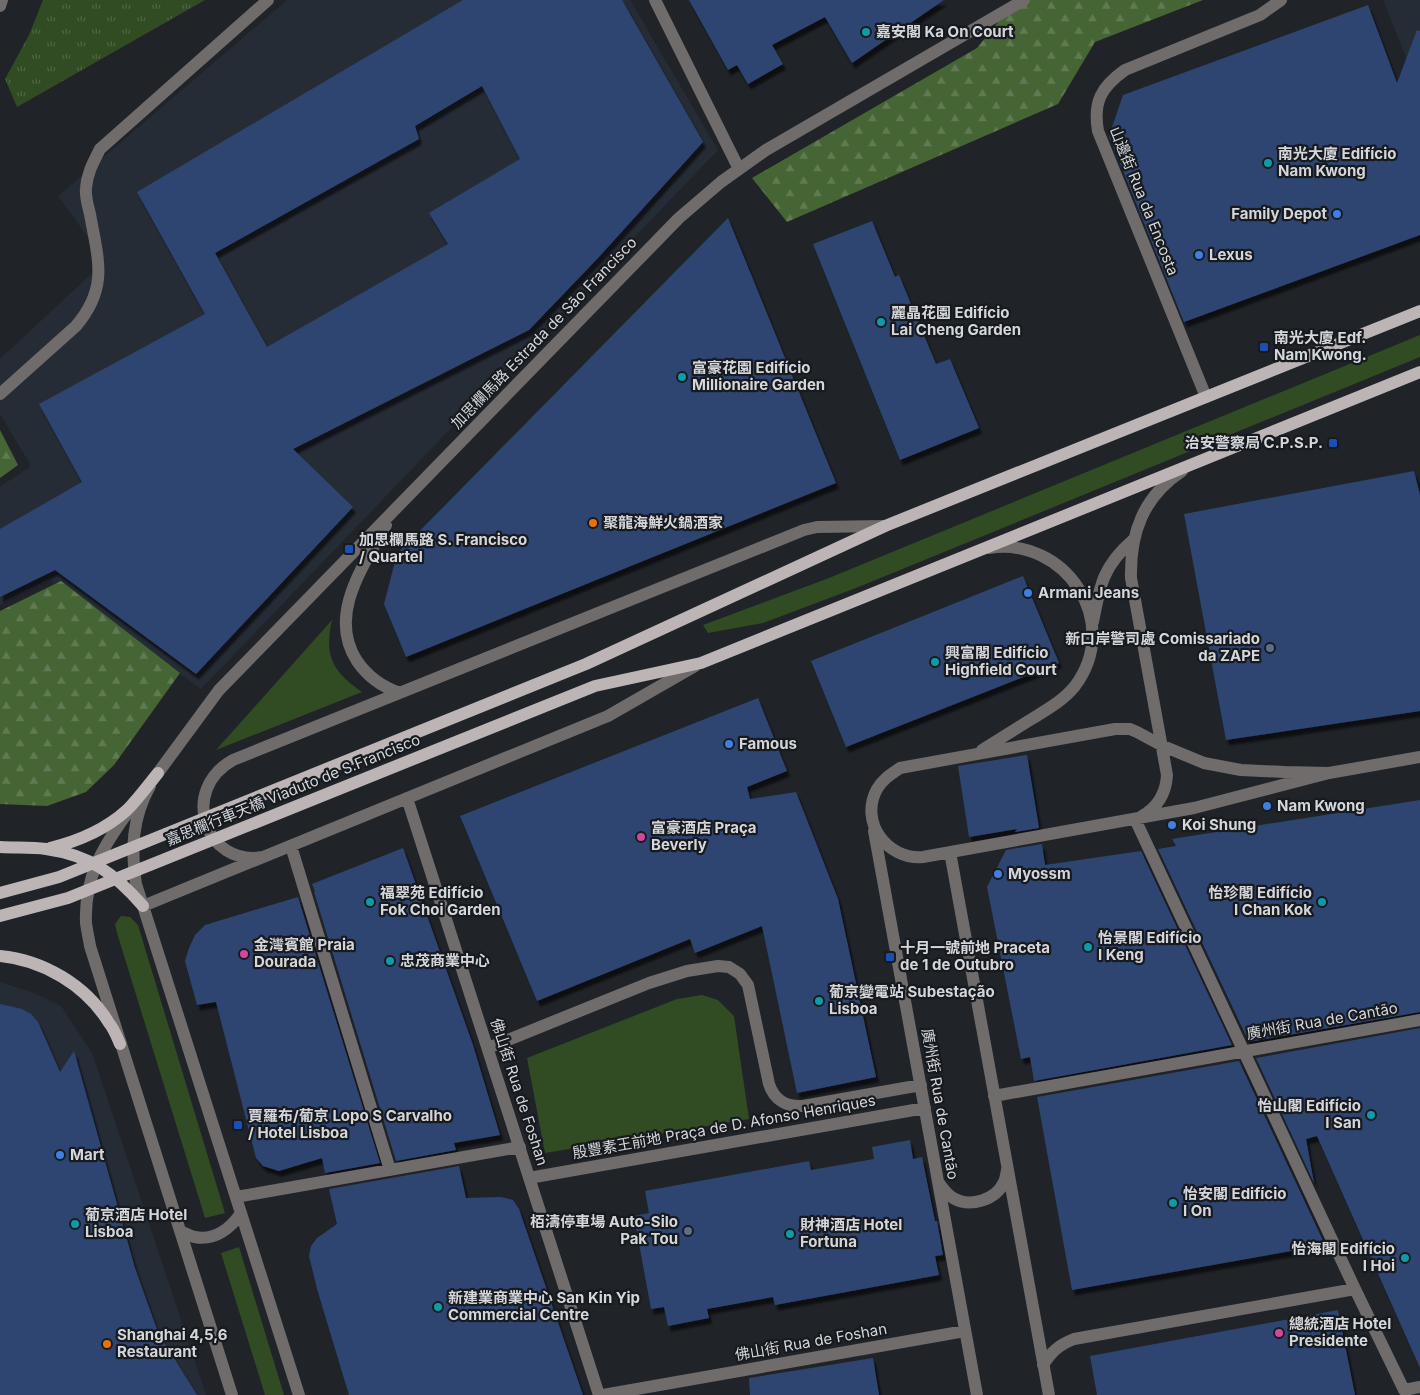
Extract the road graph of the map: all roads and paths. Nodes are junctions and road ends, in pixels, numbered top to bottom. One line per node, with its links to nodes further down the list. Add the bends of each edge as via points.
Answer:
1 (2, 0): 6 (street)
2 (268, 0): 10 (street, via 100,149 90,168 86,189 99,264 91,304 76,326)
3 (655, 0): 7 (street)
4 (1024, 0): 7 (street, 加思欄馬路 Estrada de São Francisco, via 766,150)
5 (1281, 0): 11 (street, 山邊街 Rua da Encosta, via 1260,16 1125,70 1110,81 1100,96 1096,113 1098,131)
6 (0, 6)
7 (739, 169): 13 (street, 加思欄馬路 Estrada de São Francisco, via 679,218)
8 (1420, 311): 11 (main road, 嘉思欄行車天橋 Viaduto de S.Francisco)
9 (1420, 372): 12 (main road, 嘉思欄行車天橋 Viaduto de S.Francisco)
10 (0, 394)
11 (1206, 397): 14 (main road, 嘉思欄行車天橋 Viaduto de S.Francisco)
12 (1197, 462): 15 (street, via 1173,477 1153,498 1139,522); 16 (main road, 嘉思欄行車天橋 Viaduto de S.Francisco)
13 (396, 508): 19 (street, via 353,588 345,618 353,655 378,683); 23 (street, 加思欄馬路 Estrada de São Francisco, via 219,690)
14 (886, 526): 19 (street, via 804,530); 34 (main road, 嘉思欄行車天橋 Viaduto de S.Francisco, via 586,664 59,877)
15 (1134, 540): 17 (street, via 1105,573); 20 (street, via 1131,578)
16 (975, 552): 17 (street, via 1010,547 1032,551 1052,561 1074,581 1082,594); 18 (main road, 嘉思欄行車天橋 Viaduto de S.Francisco)
17 (1092, 629): 21 (street, via 1086,666 1065,697)
18 (701, 663): 25 (street, via 608,716); 37 (main road, 嘉思欄行車天橋 Viaduto de S.Francisco, via 595,686 68,898)
19 (400, 693): 32 (street, via 233,760 219,769 207,785 202,805 211,835 230,852 248,858)
20 (1163, 746): 21 (street, via 1133,730 1114,729); 24 (street, via 1204,763 1241,770); 27 (street, via 1167,775 1164,790 1155,806)
21 (975, 754): 26 (street, via 908,766 890,774 877,789)
22 (1420, 757): 24 (street)
23 (158, 773): 30 (main road, via 128,809 110,824 90,836); 33 (street, via 111,836); 36 (street, via 146,794 133,838 136,884)
24 (1329, 773): 27 (street, via 1194,808)
25 (407, 798): 28 (street); 41 (street, 佛山街 Rua de Foshan)
26 (872, 819): 31 (street, via 882,840 897,852 919,858); 43 (street, 廣州街 Rua de Cantão)
27 (1135, 819): 31 (street); 42 (street)
28 (291, 846): 32 (street); 47 (street)
29 (0, 847): 30 (main road)
30 (45, 849): 33 (main road, via 68,854)
31 (950, 852): 44 (street)
32 (263, 857): 36 (street)
33 (96, 866): 36 (main road, via 110,874); 40 (street, via 87,900 86,924)
34 (0, 892): 35 (main road)
35 (0, 899)
36 (144, 906): 51 (street)
37 (0, 916)
38 (0, 956): 40 (main road, via 35,963 77,987 109,1022)
39 (1420, 1020): 42 (street, 廣州街 Rua de Cantão)
40 (120, 1044): 53 (street)
41 (488, 1048): 43 (street, 殷豐素王前地 Praça de D. Afonso Henriques, via 649,983 687,971 718,966 738,972 748,985 769,1084 781,1102 796,1107); 46 (street, 佛山街 Rua de Foshan)
42 (1244, 1052): 44 (street, 廣州街 Rua de Cantão); 54 (street)
43 (921, 1085): 45 (street, 廣州街 Rua de Cantão)
44 (994, 1096): 48 (street)
45 (925, 1108): 49 (street, 殷豐素王前地 Praça de D. Afonso Henriques); 50 (street, 廣州街 Rua de Cantão)
46 (520, 1147): 47 (street); 49 (street, 佛山街 Rua de Foshan)
47 (390, 1170): 51 (street)
48 (1007, 1170): 50 (street, via 997,1192 976,1202 954,1198); 56 (street)
49 (529, 1178): 60 (street, 佛山街 Rua de Foshan)
50 (938, 1182): 55 (street, 廣州街 Rua de Cantão)
51 (236, 1197): 52 (street)
52 (241, 1213): 53 (street, via 222,1233 209,1238); 59 (street)
53 (180, 1231): 58 (street)
54 (1355, 1288): 56 (street, via 1074,1339 1062,1344); 57 (street, via 1404,1390)
55 (965, 1331): 60 (street, 佛山街 Rua de Foshan); 61 (street, 廣州街 Rua de Cantão)
56 (1043, 1365): 62 (street)
57 (1420, 1387)
58 (232, 1395)
59 (299, 1395)
60 (601, 1395)
61 (977, 1395)
62 (1049, 1395)

